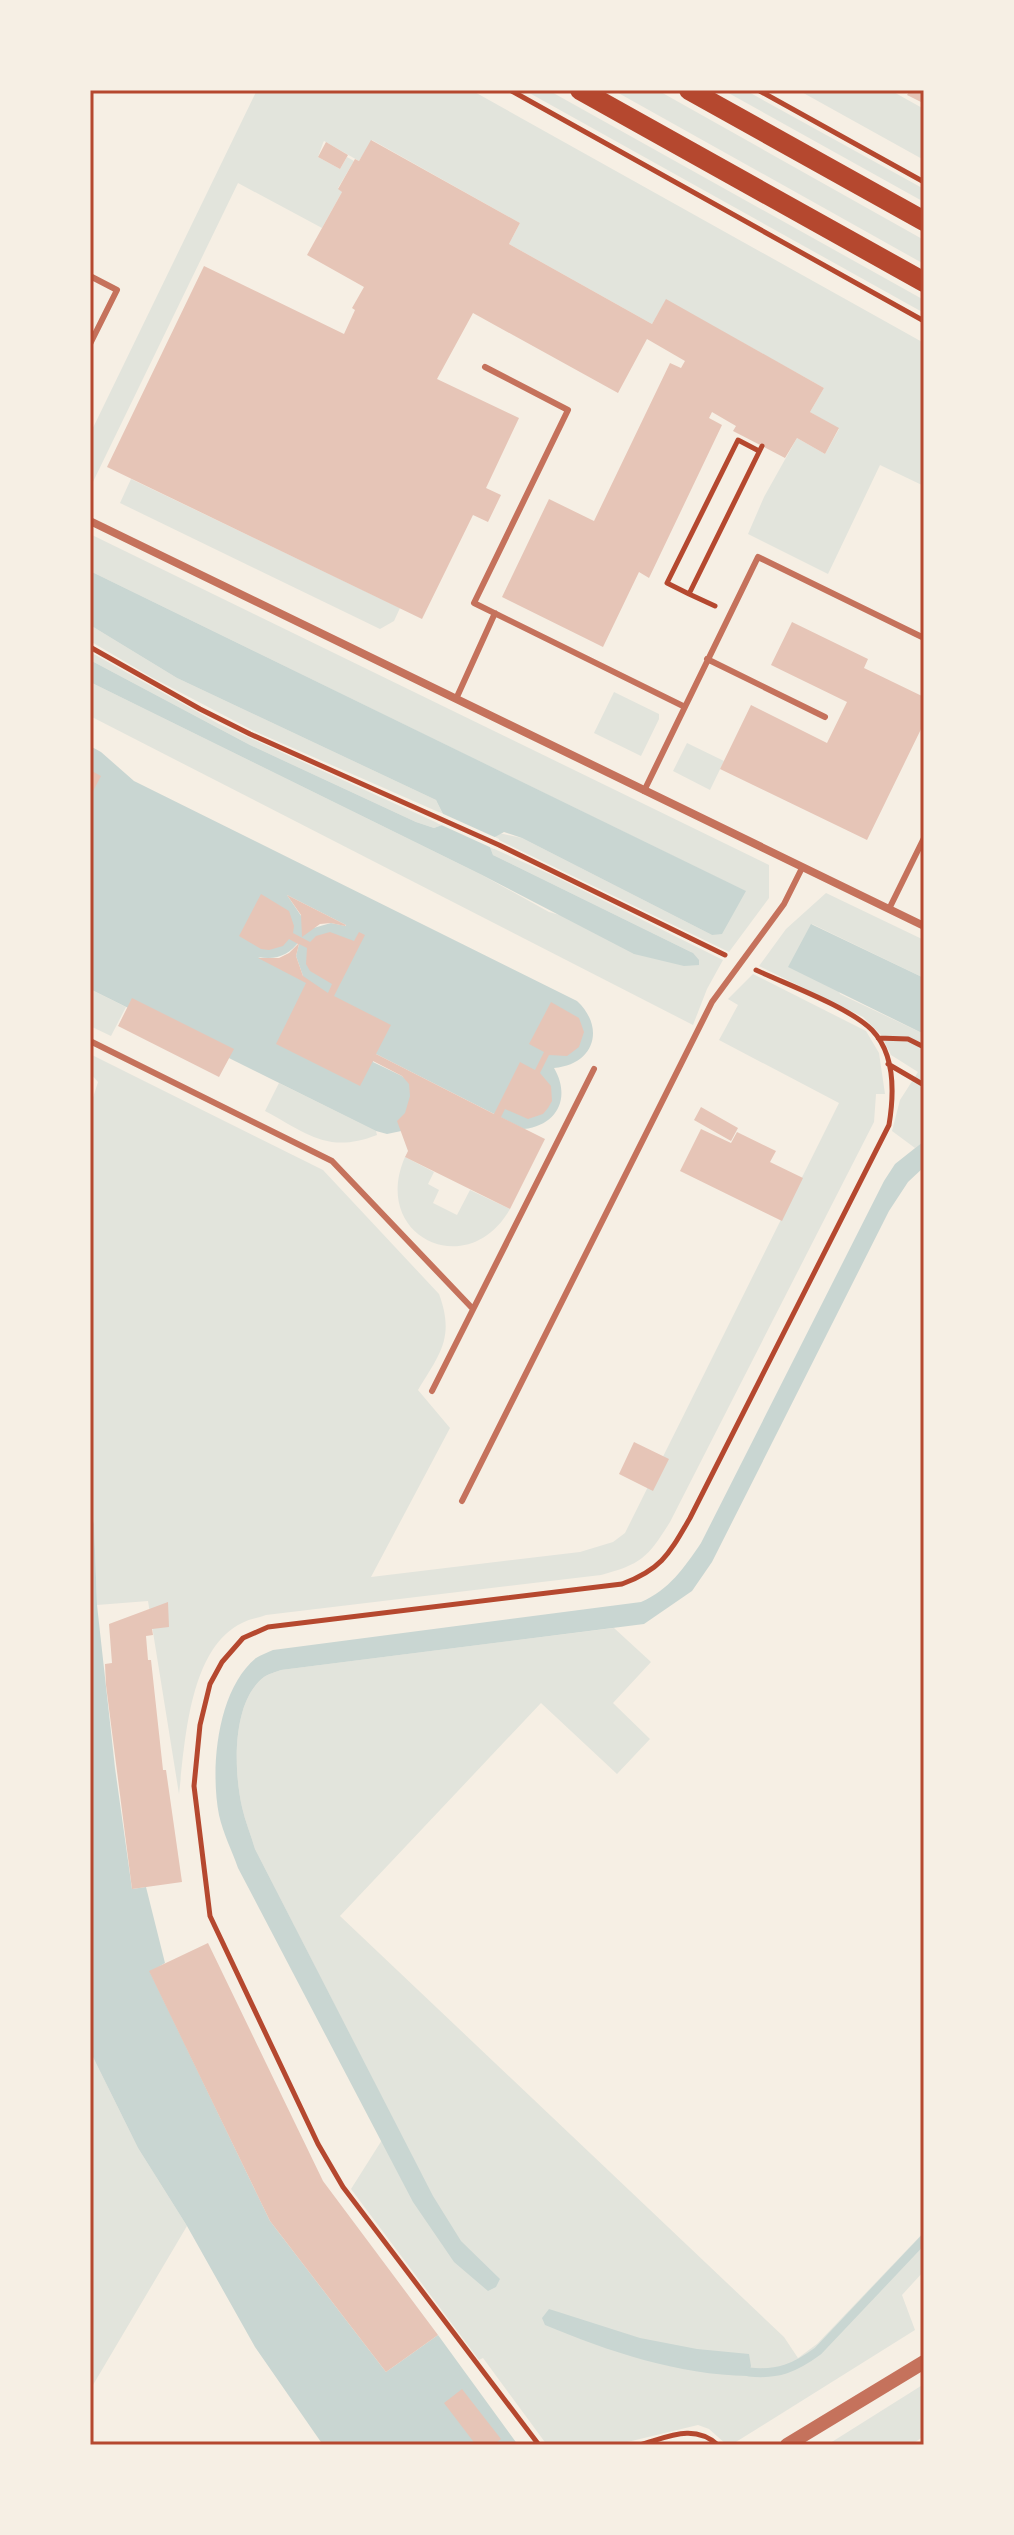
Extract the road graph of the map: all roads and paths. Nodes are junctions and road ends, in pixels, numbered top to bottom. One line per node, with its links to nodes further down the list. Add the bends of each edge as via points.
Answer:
1 (510, 90): 9 (path)
2 (580, 90): 8 (main road)
3 (689, 90): 6 (main road)
4 (758, 90): 5 (path)
5 (924, 182)
6 (924, 221)
7 (90, 276): 10 (lane, via 117,290)
8 (924, 282)
9 (924, 321)
10 (90, 344)
11 (485, 367): 14 (lane, via 568,410 474,603)
12 (90, 521): 19 (street)
13 (689, 594): 13 (path, via 760,448 738,440 674,568 667,583); 15 (path)
14 (495, 613): 19 (lane); 20 (lane)
15 (730, 613): 16 (lane, via 758,557); 18 (lane)
16 (924, 638)
17 (90, 647): 27 (path, via 231,725 499,845)
18 (707, 659): 20 (lane); 21 (lane)
19 (456, 699): 22 (street)
20 (685, 707): 22 (lane)
21 (825, 717)
22 (644, 791): 24 (street)
23 (924, 838): 25 (lane)
24 (802, 868): 25 (street); 27 (lane, via 784,904)
25 (889, 909): 26 (street)
26 (924, 926)
27 (741, 963): 28 (path, via 839,1009); 36 (lane, via 712,1002)
28 (878, 1038): 30 (path, via 908,1039); 31 (path)
29 (90, 1041): 34 (lane, via 332,1161)
30 (924, 1047)
31 (888, 1064): 33 (path); 38 (path, via 893,1076 889,1125 690,1518 657,1567 622,1584 268,1627 243,1638 210,1684 194,1786 210,1916 218,1937 343,2187)
32 (594, 1069): 34 (lane)
33 (924, 1085)
34 (473, 1309): 35 (lane)
35 (432, 1391)
36 (462, 1501)
37 (921, 2362): 41 (street)
38 (539, 2445)
39 (639, 2445): 40 (path, via 692,2432)
40 (718, 2445)
41 (787, 2445)

